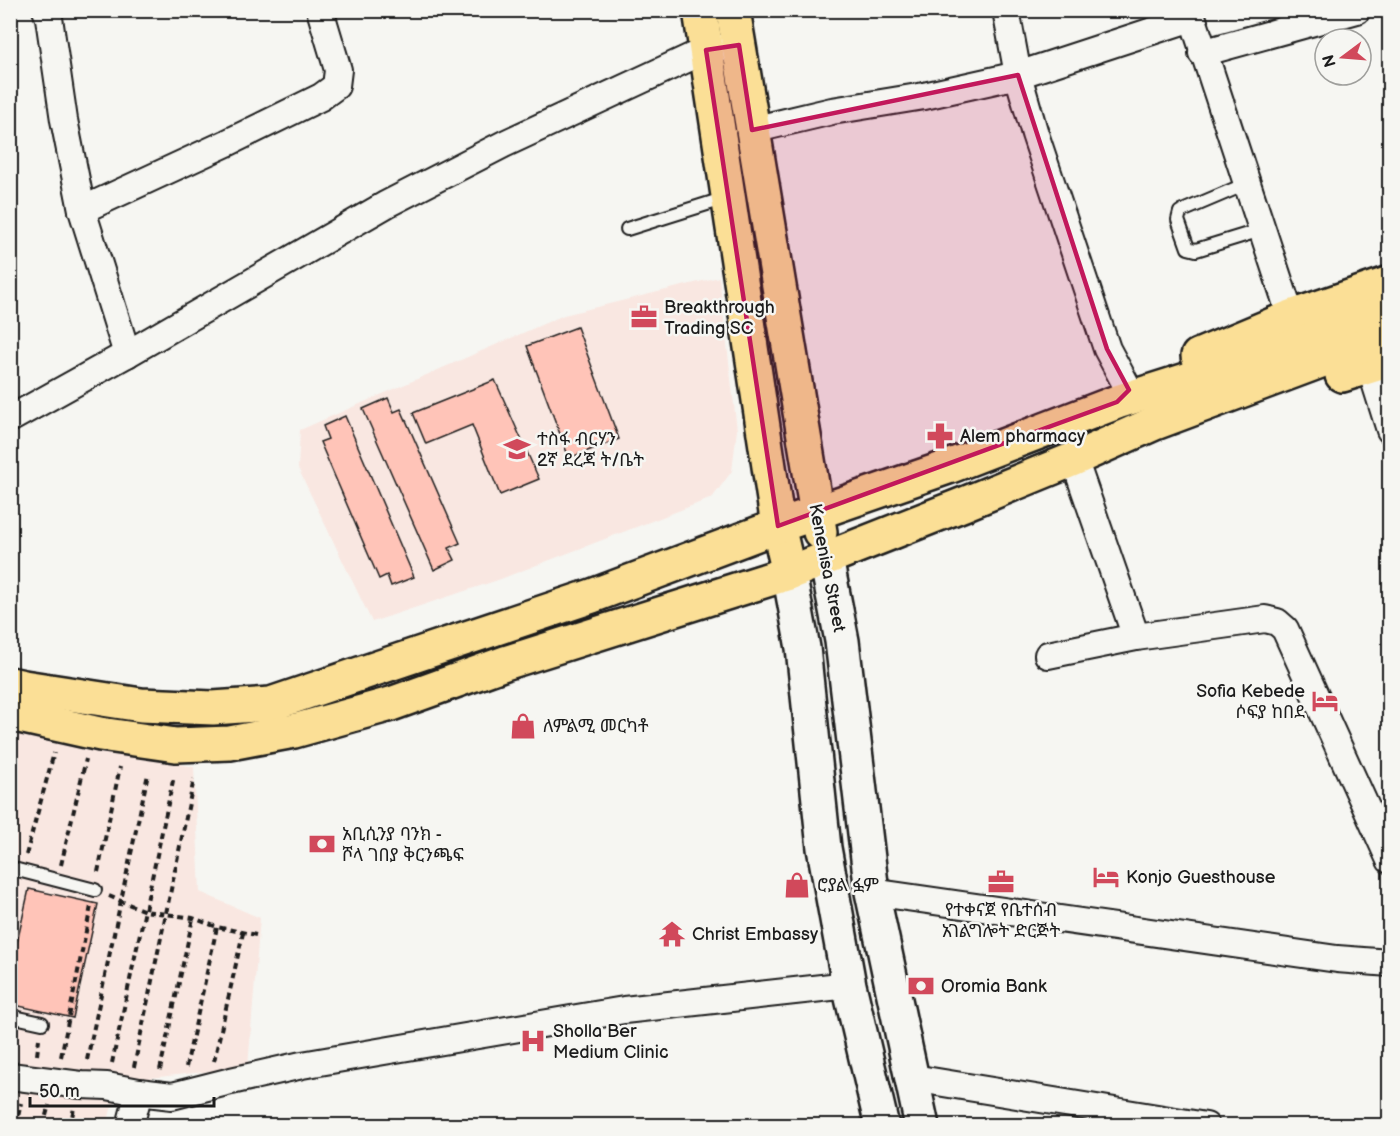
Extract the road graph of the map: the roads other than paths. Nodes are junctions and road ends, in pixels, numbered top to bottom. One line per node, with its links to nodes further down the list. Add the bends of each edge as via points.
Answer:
1 (46, 10): 15 (street)
2 (320, 10): 15 (street, via 338,70 336,86 321,97)
3 (700, 10): 9 (main road)
4 (733, 10): 8 (main road, Kenenisa Street)
5 (1006, 10): 11 (street)
6 (1357, 10): 10 (street)
7 (1191, 14): 10 (street); 11 (street)
8 (739, 45): 9 (street); 12 (main road, Kenenisa Street)
9 (706, 50): 14 (main road); 22 (street, via 504,144 387,204)
10 (1203, 53): 13 (street)
11 (1018, 75): 12 (street); 24 (street)
12 (753, 129): 29 (main road, Kenenisa Street)
13 (1246, 184): 17 (street); 17 (lane, via 1180,212 1178,220 1188,248 1196,250)
14 (728, 197): 16 (lane); 30 (main road)
15 (82, 210): 22 (street)
16 (627, 229)
17 (1262, 230): 21 (street)
18 (1389, 283): 21 (main road)
19 (1389, 310): 21 (main road)
20 (1389, 335): 21 (main road)
21 (1296, 343): 24 (main road, via 1140,380); 27 (main road)
22 (126, 354): 25 (street)
23 (1380, 363): 26 (street); 27 (main road, via 1156,438 1143,440)
24 (1123, 396): 29 (main road, via 948,467)
25 (10, 419)
26 (1389, 430)
27 (1131, 434): 28 (main road)
28 (1074, 459): 31 (main road); 34 (street)
29 (816, 512): 30 (main road); 31 (main road, Kenenisa Street)
30 (778, 526): 32 (main road); 33 (main road)
31 (826, 558): 32 (main road); 42 (main road, Kenenisa Street, via 842,641)
32 (789, 573): 36 (main road); 44 (main road, via 802,648 824,848)
33 (492, 629): 36 (main road); 37 (main road, via 271,704 213,708 141,705)
34 (1136, 637): 35 (street); 39 (street, via 1265,619 1285,629)
35 (1048, 655)
36 (505, 663): 38 (main road, via 391,704 294,731 230,743 176,745 100,734)
37 (10, 684)
38 (13, 728)
39 (1389, 860)
40 (16, 869): 41 (lane)
41 (94, 890)
42 (872, 892): 43 (street, via 1337,959); 47 (main road, Kenenisa Street)
43 (1389, 963)
44 (849, 985): 49 (street, via 624,1010 302,1065 208,1087); 51 (main road)
45 (10, 1016): 46 (lane)
46 (42, 1023)
47 (913, 1078): 52 (main road, Kenenisa Street); 53 (street)
48 (45, 1081): 49 (street)
49 (142, 1092): 50 (street)
50 (130, 1125)
51 (882, 1125)
52 (922, 1125)
53 (1206, 1125)

